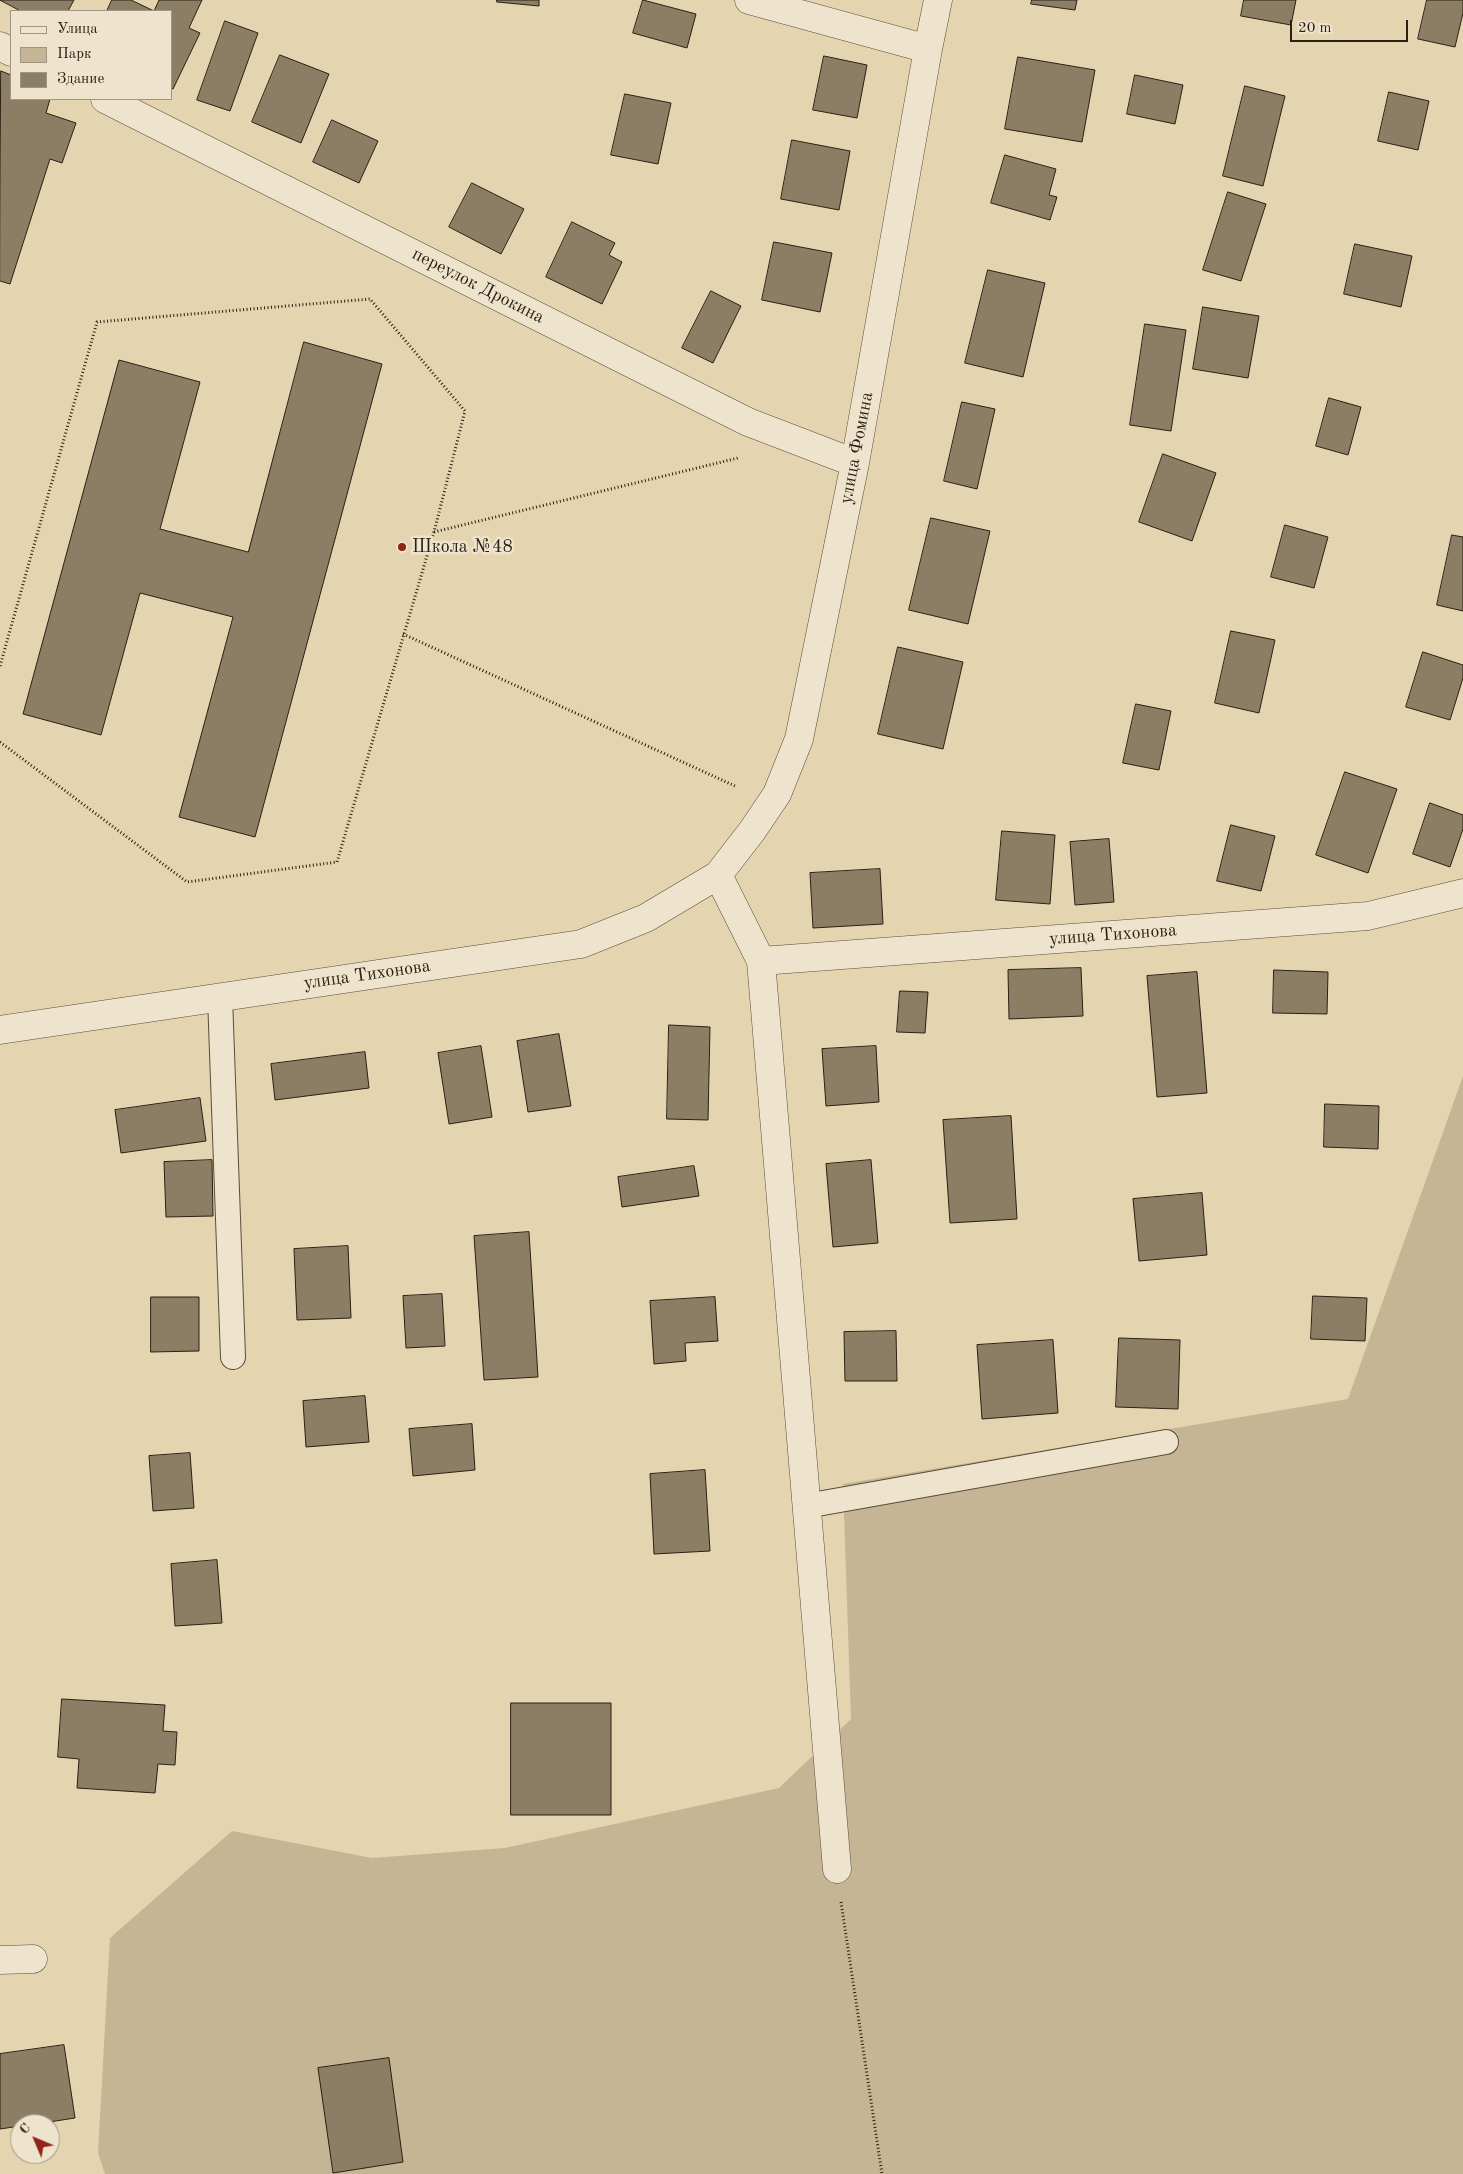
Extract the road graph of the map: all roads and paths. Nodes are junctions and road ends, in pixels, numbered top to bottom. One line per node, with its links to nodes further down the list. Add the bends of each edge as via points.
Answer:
1 (748, 0): 3 (street)
2 (938, 0): 3 (street, улица Фомина)
3 (928, 49): 6 (street, улица Фомина)
4 (107, 100): 6 (street, переулок Дрокина, via 748,422)
5 (738, 458): 7 (path)
6 (855, 463): 12 (street, улица Фомина, via 799,739 776,794)
7 (434, 532): 8 (path); 9 (path, via 466,411 370,299 97,322)
8 (403, 634): 10 (path, via 337,862 188,882); 11 (path)
9 (0, 666)
10 (0, 742)
11 (735, 786)
12 (718, 874): 14 (street); 15 (street, улица Тихонова, via 646,918 581,944)
13 (1463, 892): 14 (street, улица Тихонова, via 1368,916)
14 (762, 961): 19 (street)
15 (220, 996): 16 (street, улица Тихонова); 17 (lane)
16 (0, 1030)
17 (233, 1357)
18 (1166, 1442): 19 (lane)
19 (806, 1506): 20 (street)
20 (837, 1870): 23 (path)
21 (33, 1959): 22 (street)
22 (0, 1960)
23 (882, 2174)

